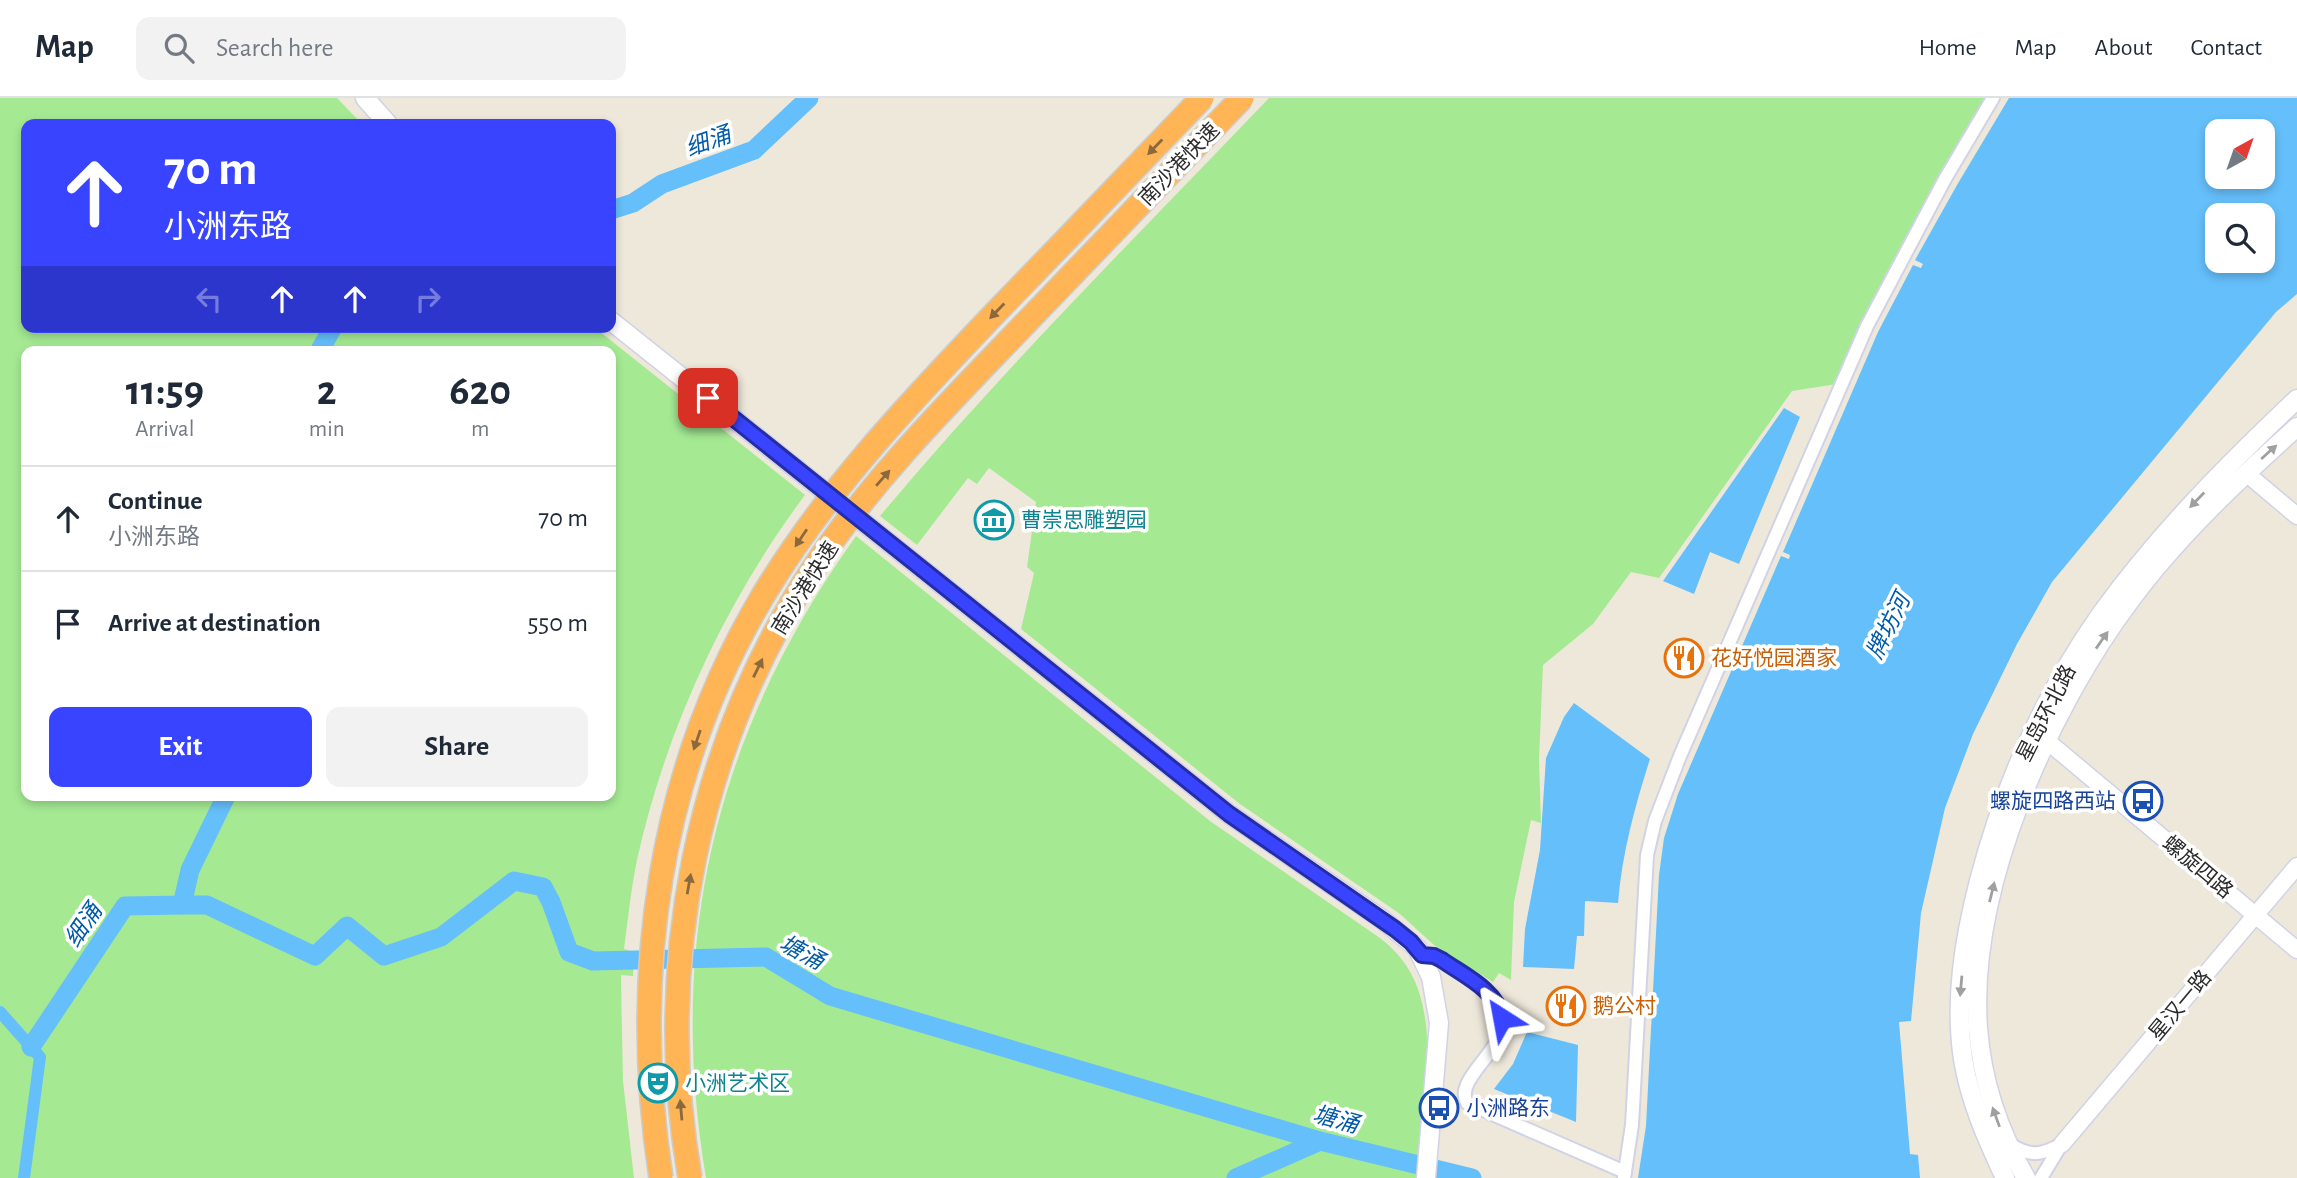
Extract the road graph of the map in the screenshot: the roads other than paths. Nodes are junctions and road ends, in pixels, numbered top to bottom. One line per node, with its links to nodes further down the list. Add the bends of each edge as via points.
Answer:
1 (365, 98): 5 (main road)
2 (1202, 98): 19 (highway, 南沙港快速, one-way to 19, bridge, via 874,444 800,539 736,648 688,765 668,838 654,919 649,1054)
3 (1242, 98): 20 (highway, 南沙港快速, one-way to 3, bridge, via 676,1041 685,908 713,782 739,710 774,635 816,565 876,485 975,375)
4 (1993, 98): 18 (street, via 1867,326 1655,821 1645,874 1632,1125)
5 (384, 119)
6 (616, 325): 15 (main road, via 1229,814 1395,929)
7 (2297, 399): 11 (main road, 星岛环北路, one-way to 11, via 2166,532 2124,584 2081,644)
8 (2297, 427): 9 (main road, 星岛环北路, one-way to 8)
9 (2246, 473): 10 (street); 11 (main road, 星岛环北路, one-way to 9, via 2133,596)
10 (2297, 516)
11 (2040, 737): 13 (street, 螺旋四路); 16 (main road, 星岛环北路, one-way to 11, via 1991,1101 1978,1030 1980,967 1990,904); 22 (main road, 星岛环北路, one-way to 22, via 2006,796 1983,863 1968,929 1959,1004 1968,1085 1985,1138)
12 (2297, 866): 13 (street, 星汉一路)
13 (2255, 915): 14 (street, 螺旋四路); 17 (street, 星汉一路)
14 (2297, 950)
15 (1422, 955): 18 (street, via 1442,960 1490,994 1502,1013 1497,1042 1466,1086 1467,1103); 21 (main road, via 1439,1023)
16 (2007, 1142): 17 (street, via 2022,1152 2039,1154); 23 (main road, 星岛环北路)
17 (2062, 1144): 24 (street, 星汉一路)
18 (1624, 1175)
19 (661, 1178)
20 (690, 1178)
21 (1426, 1178)
22 (2005, 1178)
23 (2026, 1178)
24 (2041, 1178)

